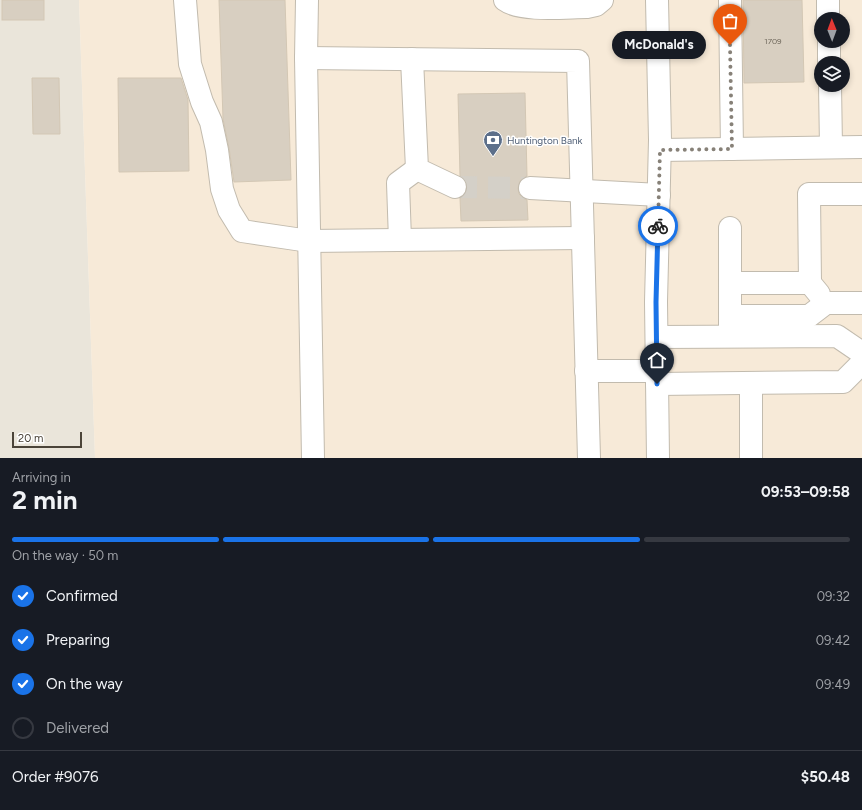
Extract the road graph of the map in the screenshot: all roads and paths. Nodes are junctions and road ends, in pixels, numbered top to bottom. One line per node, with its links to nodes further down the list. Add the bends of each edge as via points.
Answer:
1 (185, 0): 25 (street, via 190,64 211,122 222,189 229,210 242,231)
2 (307, 0): 9 (street)
3 (505, 0): 4 (street, via 528,8 587,7)
4 (602, 0)
5 (657, 0): 15 (street)
6 (730, 0): 14 (street)
7 (828, 0): 8 (street)
8 (828, 12)
9 (306, 58): 10 (street); 25 (street)
10 (412, 59): 16 (street); 19 (street, via 578,62)
11 (830, 92): 13 (street)
12 (862, 147): 13 (street)
13 (831, 148): 14 (street)
14 (732, 149): 15 (street)
15 (660, 150): 21 (street)
16 (417, 169): 17 (street); 24 (street, via 398,183)
17 (454, 187)
18 (530, 188): 19 (street)
19 (581, 190): 21 (street); 23 (street)
20 (862, 194): 27 (street, via 809,194)
21 (659, 195): 31 (street)
22 (730, 228): 26 (street)
23 (583, 238): 24 (street); 35 (street)
24 (400, 240): 25 (street)
25 (309, 241): 38 (street)
26 (730, 283): 27 (street); 30 (street)
27 (810, 283): 28 (street)
28 (826, 303): 29 (street); 30 (street, via 809,316)
29 (862, 303)
30 (730, 316): 32 (street)
31 (657, 337): 32 (street); 36 (street)
32 (731, 337): 33 (street, via 837,336)
33 (862, 353)
34 (862, 363): 37 (street, via 843,382)
35 (586, 371): 36 (street); 39 (street)
36 (657, 378): 37 (street); 40 (street)
37 (751, 383): 41 (street)
38 (313, 458)
39 (589, 458)
40 (658, 458)
41 (751, 458)

